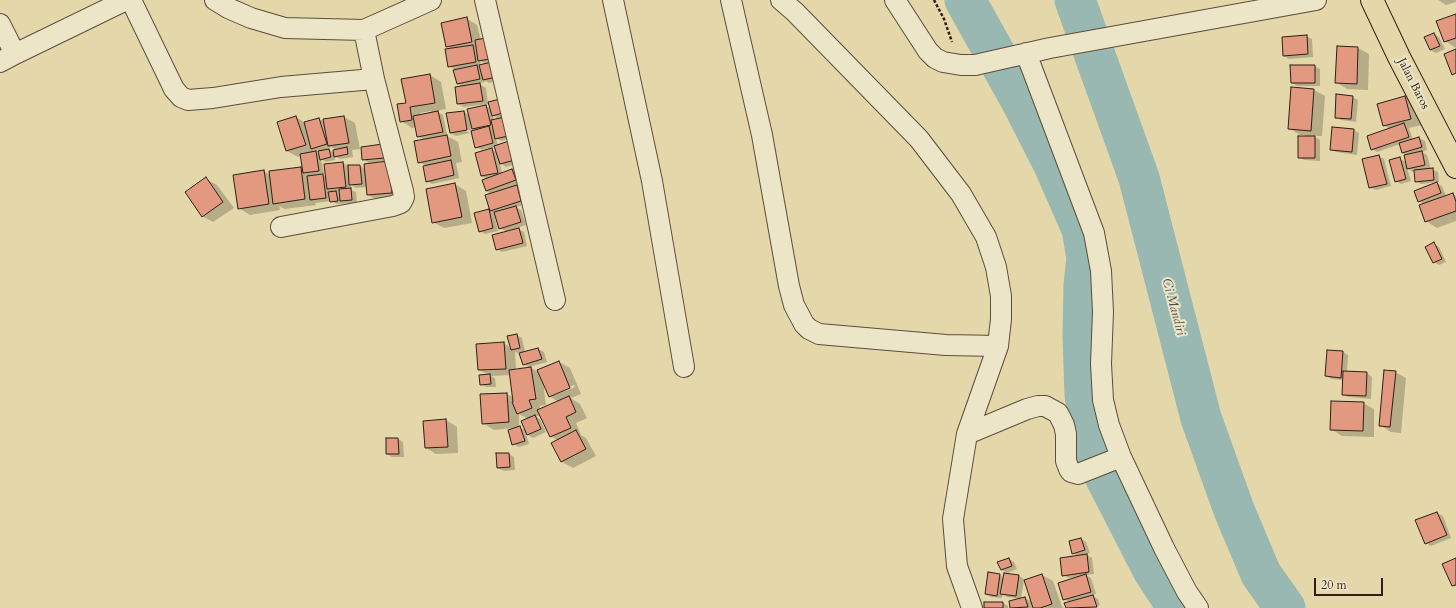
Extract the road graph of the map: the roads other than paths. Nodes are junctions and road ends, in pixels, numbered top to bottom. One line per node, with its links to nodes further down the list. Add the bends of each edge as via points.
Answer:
1 (126, 0): 15 (street)
2 (131, 0): 16 (street, via 174,90 188,100 281,87)
3 (431, 0): 13 (street)
4 (485, 0): 19 (street)
5 (613, 0): 21 (street, via 652,181)
6 (731, 0): 20 (street, via 762,135 789,286 794,305 804,324 819,334 946,345)
7 (781, 0): 20 (street, via 796,12 919,139 961,194 986,237 996,267 1001,296)
8 (895, 0): 14 (street, via 928,51 943,62 968,65)
9 (1316, 0): 14 (street)
10 (1372, 0): 17 (main road, Jalan Baros, via 1398,57)
11 (223, 3): 13 (street, via 251,18 285,28)
12 (0, 24): 15 (street)
13 (364, 30): 16 (street)
14 (1016, 55): 23 (street, via 1094,233 1103,312 1103,400 1109,425)
15 (8, 58)
16 (374, 79): 18 (street, via 404,197 402,203)
17 (1456, 167)
18 (281, 227)
19 (556, 300)
20 (998, 346): 22 (street)
21 (684, 367)
22 (967, 434): 23 (street, via 1027,409 1045,406 1058,413 1061,418 1066,434 1066,461 1071,472 1078,474); 24 (street, via 953,519 957,566)
23 (1112, 460): 25 (street)
24 (972, 608)
25 (1198, 608)

